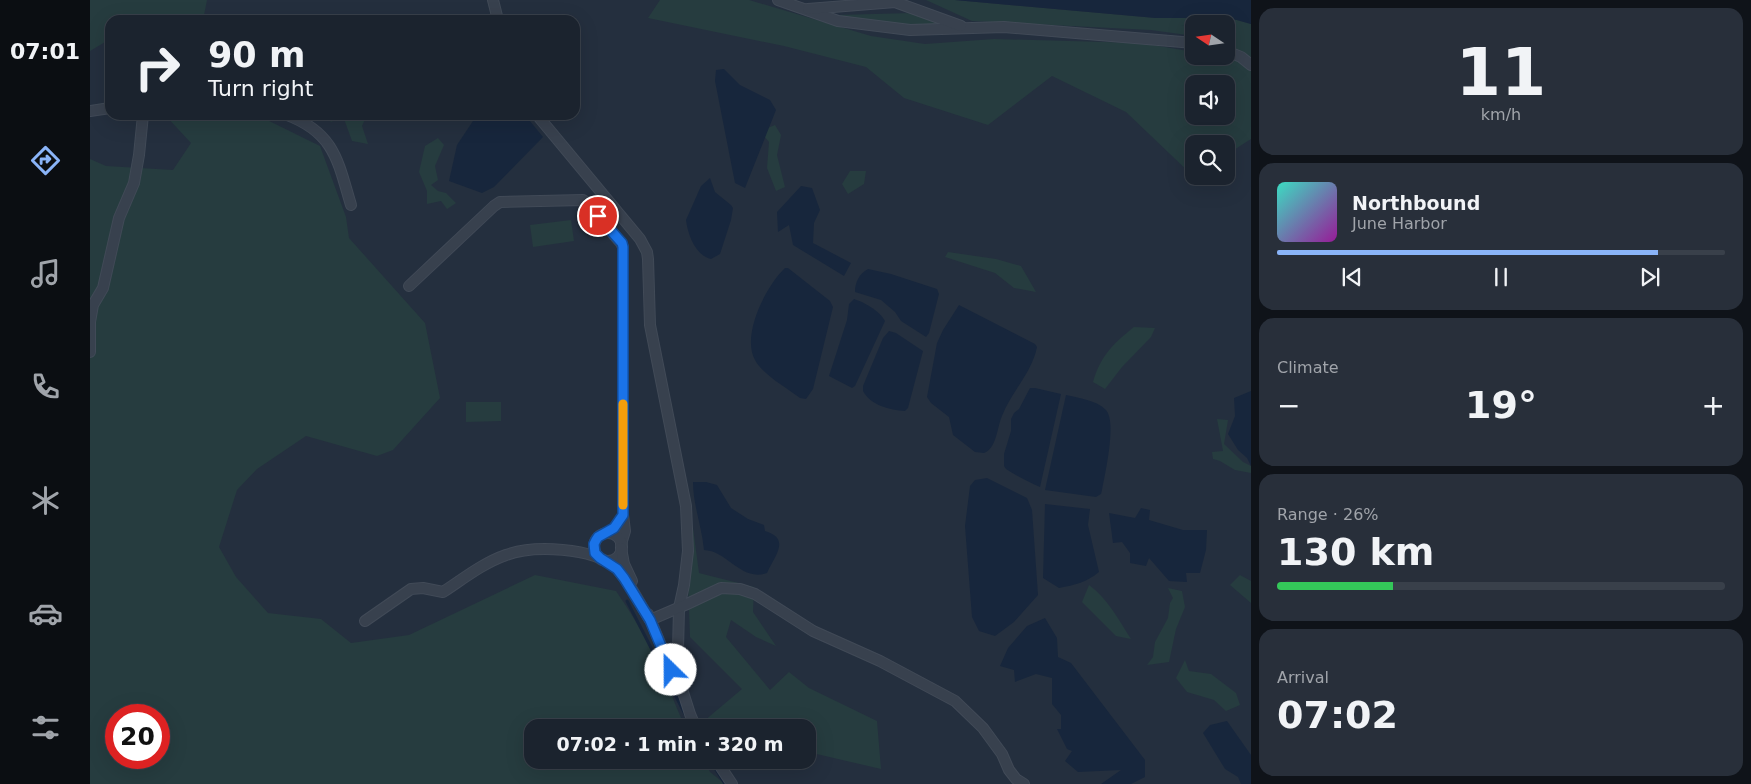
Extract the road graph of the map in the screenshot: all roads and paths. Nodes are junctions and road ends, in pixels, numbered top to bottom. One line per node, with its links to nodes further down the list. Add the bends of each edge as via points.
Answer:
1 (493, 0): 4 (street)
2 (778, 0): 3 (street)
3 (804, 9): 5 (street, via 838,21 910,30); 5 (street, via 895,2)
4 (497, 15)
5 (967, 28): 6 (street, via 1004,27)
6 (1185, 42)
7 (1235, 54): 8 (street)
8 (1251, 65)
9 (105, 109): 10 (street)
10 (90, 111)
11 (142, 120): 16 (street, via 134,183 119,218 103,288 92,305)
12 (297, 120): 14 (street, via 330,145)
13 (541, 120): 22 (street, via 640,239 647,252 650,325 686,506 688,551)
14 (351, 205)
15 (409, 286): 17 (street, via 500,202 586,202 623,247)
16 (90, 352)
17 (623, 515): 18 (street, via 614,528); 19 (street, via 625,531)
18 (600, 536): 19 (street, via 612,534); 20 (street); 21 (street, via 594,549)
19 (621, 546): 21 (street, via 619,555 614,559); 23 (street, via 624,564)
20 (574, 552): 21 (street); 24 (street, via 516,551 490,562 443,592 411,589)
21 (602, 560): 23 (street, via 617,569)
22 (679, 608): 23 (street); 25 (street, via 679,671); 29 (street, via 724,587 761,597 813,631 880,661 955,701 983,728 1009,770)
23 (650, 620): 25 (street)
24 (365, 621)
25 (686, 703): 26 (street)
26 (692, 719)
27 (722, 769): 28 (street)
28 (732, 784)
29 (1024, 784)

